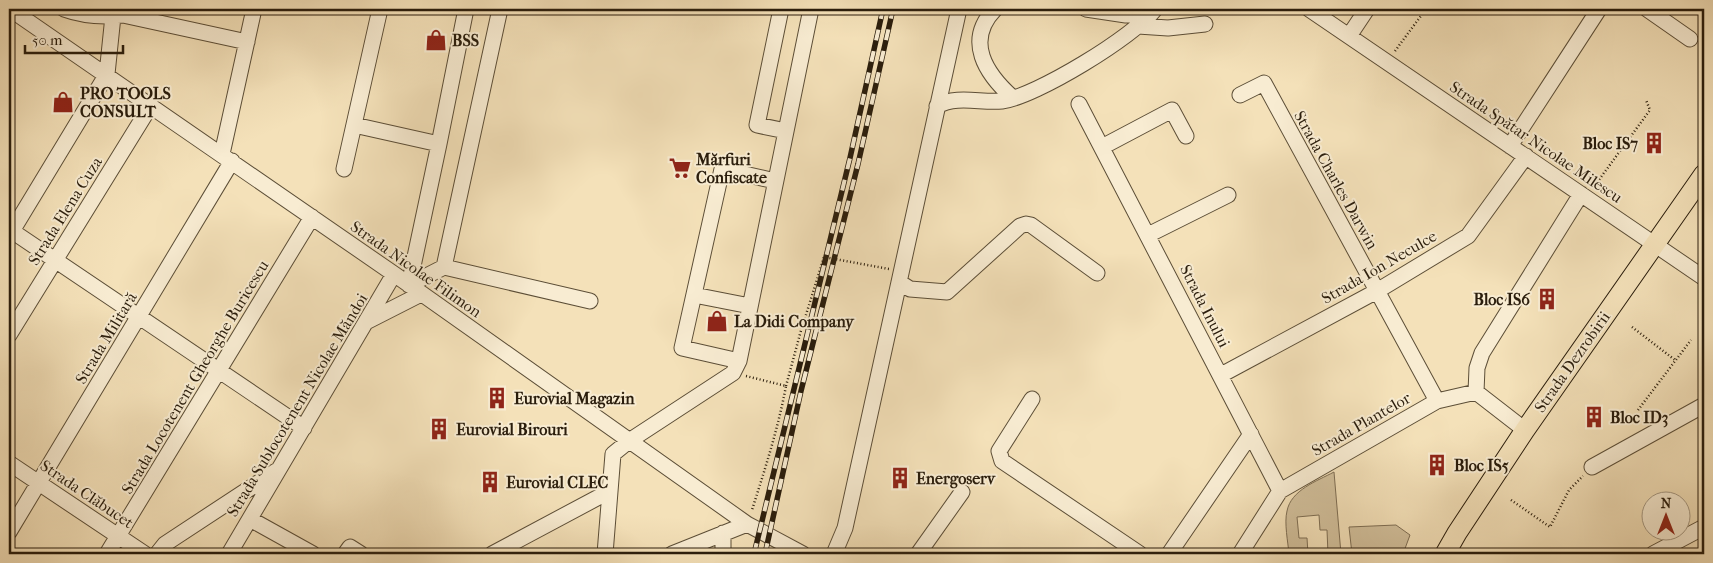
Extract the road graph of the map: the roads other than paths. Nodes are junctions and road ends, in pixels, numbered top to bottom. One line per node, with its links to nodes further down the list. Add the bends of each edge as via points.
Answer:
1 (10, 9): 23 (street, Strada Nicolae Filimon)
2 (64, 9): 17 (street, via 78,14)
3 (254, 9): 22 (street, Strada Militară)
4 (380, 9): 29 (street)
5 (466, 9): 33 (street)
6 (500, 9): 47 (street)
7 (780, 9): 30 (street, via 757,124)
8 (811, 9): 30 (street)
9 (959, 9): 28 (street)
10 (994, 9): 25 (street, via 986,18 980,34 980,51 987,70)
11 (1086, 9): 16 (street, via 1126,15)
12 (1309, 9): 20 (street, Strada Spătar Nicolae Milescu)
13 (1367, 9): 20 (street)
14 (1599, 9): 34 (street)
15 (1647, 9): 21 (street)
16 (1152, 12): 19 (street)
17 (113, 16): 22 (street, via 123,15); 23 (street)
18 (1205, 24): 19 (street, via 1168,28)
19 (1138, 26): 25 (street, via 1064,74)
20 (1349, 36): 34 (street, Strada Spătar Nicolae Milescu)
21 (1690, 39)
22 (247, 42): 36 (street, Strada Militară)
23 (107, 74): 26 (street, Strada Nicolae Filimon); 43 (street)
24 (1240, 96): 53 (street, Strada Charles Darwin, via 1264,83)
25 (1014, 98): 28 (street, via 946,101)
26 (151, 104): 36 (street, Strada Nicolae Filimon); 46 (street, Strada Elena Cuza)
27 (1079, 104): 32 (street, Strada Inului)
28 (938, 106): 50 (street)
29 (354, 125): 33 (street); 37 (street)
30 (786, 131): 39 (street)
31 (1186, 136): 32 (street, via 1172,110)
32 (1100, 143): 44 (street, Strada Inului)
33 (439, 144): 52 (street)
34 (1510, 146): 35 (street, Strada Spătar Nicolae Milescu)
35 (1526, 156): 41 (street, Strada Spătar Nicolae Milescu); 53 (street, Strada Ion Neculce, via 1468,236)
36 (227, 158): 42 (street, Strada Nicolae Filimon); 57 (street, Strada Militară)
37 (344, 169)
38 (1704, 174): 45 (main road, Strada Dezrobirii)
39 (775, 181): 54 (street, via 722,169); 56 (street)
40 (1228, 195): 44 (street)
41 (1583, 195): 45 (street, Strada Spătar Nicolae Milescu); 63 (street, via 1482,353 1477,368)
42 (312, 217): 49 (street, Strada Nicolae Filimon); 61 (street, Strada Locotenent Gheorghe Buricescu)
43 (10, 233): 46 (street)
44 (1148, 235): 62 (street, Strada Inului)
45 (1654, 244): 51 (street, Strada Spătar Nicolae Milescu); 68 (main road, Strada Dezrobirii)
46 (54, 260): 57 (street); 59 (street, Strada Elena Cuza)
47 (444, 267): 52 (street); 55 (street)
48 (1097, 273): 50 (street, via 1026,224 947,292 910,289)
49 (394, 274): 52 (street, Strada Nicolae Filimon); 58 (street, Strada Sublocotenent Nicolae Măndoi)
50 (900, 276): 98 (street, via 845,528)
51 (1704, 278)
52 (415, 289): 58 (street); 70 (street, Strada Nicolae Filimon)
53 (1377, 290): 62 (street, Strada Ion Neculce); 65 (street, Strada Charles Darwin)
54 (694, 295): 56 (street); 60 (street, via 682,348)
55 (590, 301)
56 (750, 306): 60 (street)
57 (138, 317): 61 (street); 74 (street, Strada Militară)
58 (366, 322): 67 (street, Strada Sublocotenent Nicolae Măndoi)
59 (9, 335)
60 (736, 367): 70 (street)
61 (219, 371): 67 (street); 83 (street, Strada Locotenent Gheorghe Buricescu)
62 (1221, 375): 69 (street, Strada Inului)
63 (1476, 392): 65 (street, Strada Plantelor); 68 (street)
64 (1032, 399): 85 (street, via 999,451 1002,461)
65 (1437, 401): 76 (street, Strada Plantelor)
66 (1704, 405): 72 (street)
67 (304, 428): 73 (street, Strada Sublocotenent Nicolae Măndoi)
68 (1525, 430): 102 (main road, Strada Dezrobirii)
69 (1251, 434): 76 (street, Strada Inului); 100 (street)
70 (629, 441): 75 (street, via 613,454); 79 (street, Strada Nicolae Filimon)
71 (9, 463): 74 (street, Strada Clăbucet)
72 (1592, 467)
73 (279, 469): 78 (street, Strada Sublocotenent Nicolae Măndoi); 88 (street, via 165,544)
74 (39, 483): 81 (street, Strada Militară); 83 (street, Strada Clăbucet)
75 (610, 491): 93 (street); 94 (street)
76 (1280, 491): 101 (street, Strada Plantelor)
77 (962, 492): 99 (street)
78 (250, 519): 89 (street, Strada Sublocotenent Nicolae Măndoi); 90 (street)
79 (747, 524): 82 (street); 97 (street, Strada Nicolae Filimon)
80 (1704, 527): 103 (street)
81 (9, 532)
82 (723, 534): 95 (street); 96 (street)
83 (118, 536): 86 (street, Strada Locotenent Gheorghe Buricescu); 87 (street, Strada Clăbucet)
84 (1114, 551): 85 (street)
85 (1138, 553)
86 (107, 554)
87 (145, 554)
88 (157, 554)
89 (229, 554)
90 (313, 554)
91 (345, 554): 92 (street, via 350,547)
92 (362, 554)
93 (492, 554)
94 (605, 554)
95 (672, 554)
96 (723, 554)
97 (803, 554)
98 (834, 554)
99 (918, 554)
100 (1169, 554)
101 (1240, 554)
102 (1445, 554)
103 (1653, 554)

